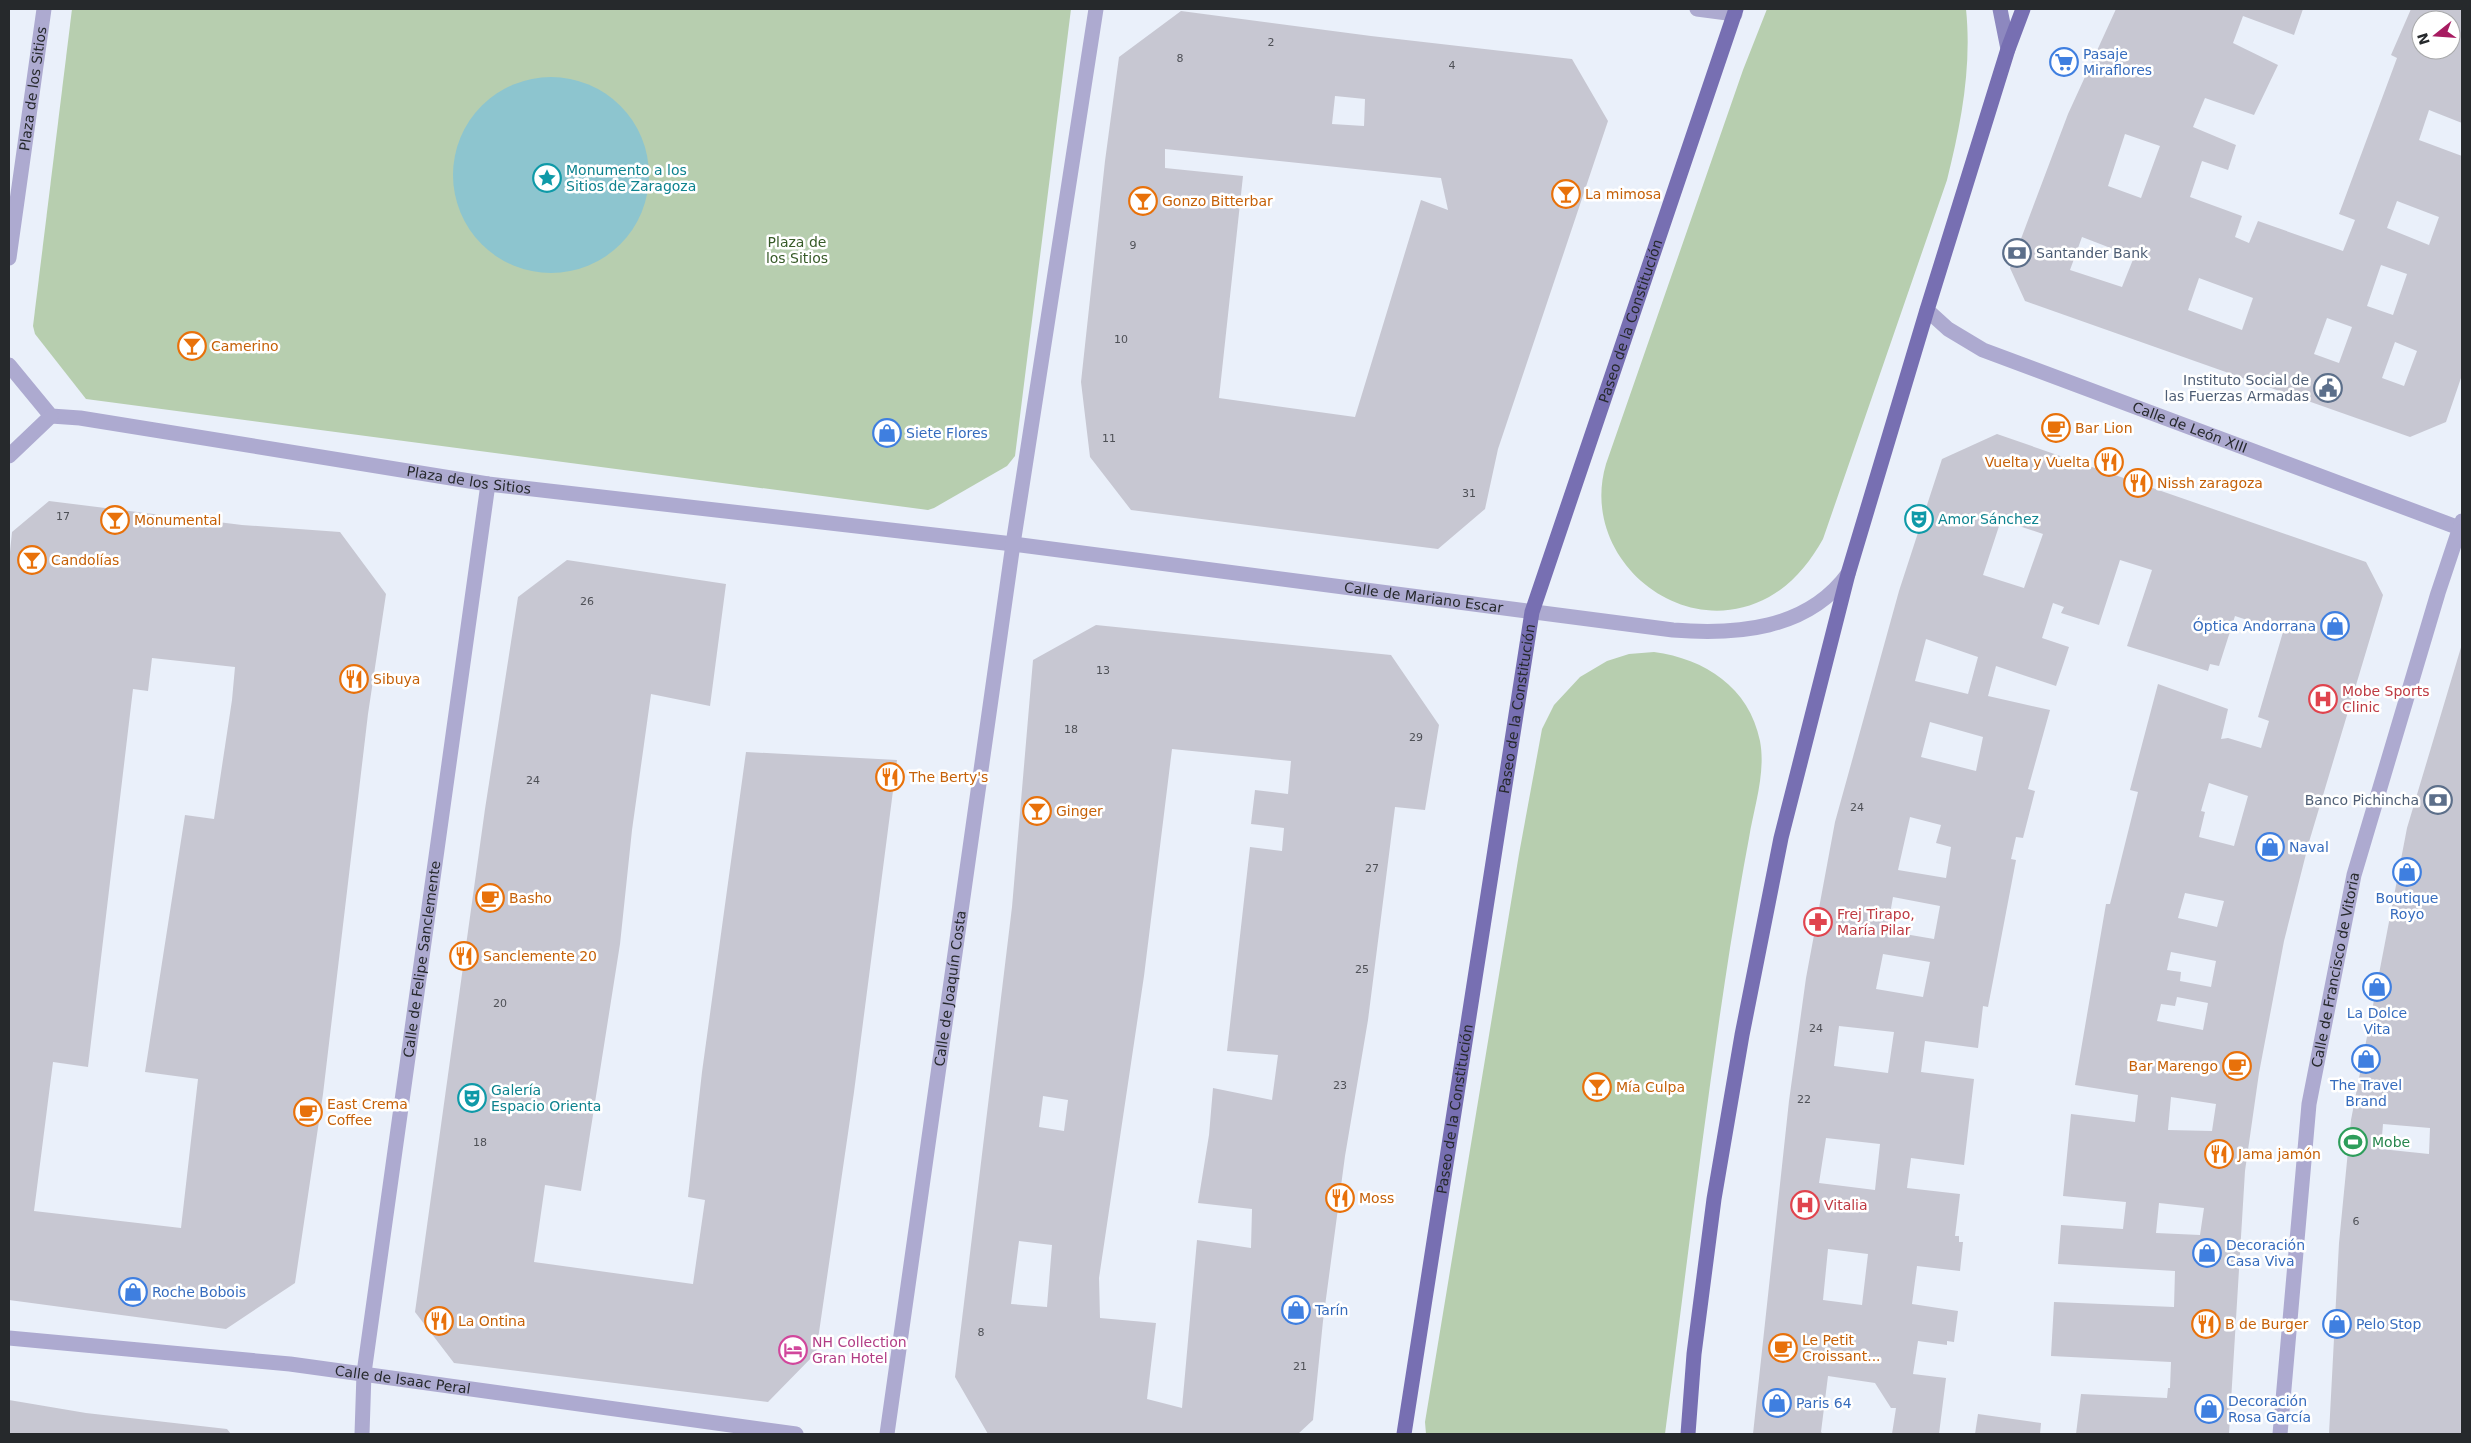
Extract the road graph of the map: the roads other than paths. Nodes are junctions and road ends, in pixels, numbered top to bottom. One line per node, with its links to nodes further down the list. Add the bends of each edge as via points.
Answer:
1 (44, 9): 8 (street, Plaza de los Sitios)
2 (1096, 9): 15 (street)
3 (1697, 9): 6 (street)
4 (2000, 9): 7 (main road)
5 (2023, 9): 7 (main road)
6 (1736, 11): 17 (main road, Paseo de la Constitución)
7 (2008, 49): 9 (main road)
8 (9, 258)
9 (1927, 310): 14 (street, Calle de León XIII, via 1948,330 1983,350); 16 (main road)
10 (9, 365): 11 (street)
11 (51, 416): 12 (street); 13 (street, Plaza de los Sitios, via 90,419)
12 (9, 456)
13 (488, 484): 15 (street, Plaza de los Sitios); 19 (street, Calle de Felipe Sanclemente)
14 (2461, 526): 25 (street, Calle de Francisco de Vitoria, via 2354,875 2309,1104)
15 (1013, 544): 17 (street, Calle de Mariano Escar); 22 (street, Calle de Joaquín Costa)
16 (1848, 574): 17 (street, Calle de Mariano Escar, via 1825,598 1806,611 1751,630 1714,633 1673,630); 24 (main road, via 1781,838 1742,1035 1714,1199 1694,1354)
17 (1532, 612): 23 (main road, Paseo de la Constitución)
18 (9, 1338): 19 (street, Calle de Isaac Peral)
19 (364, 1373): 20 (street, Calle de Felipe Sanclemente); 21 (street, Calle de Isaac Peral)
20 (362, 1434)
21 (796, 1434)
22 (887, 1434)
23 (1404, 1434)
24 (1688, 1434)
25 (2280, 1434)

